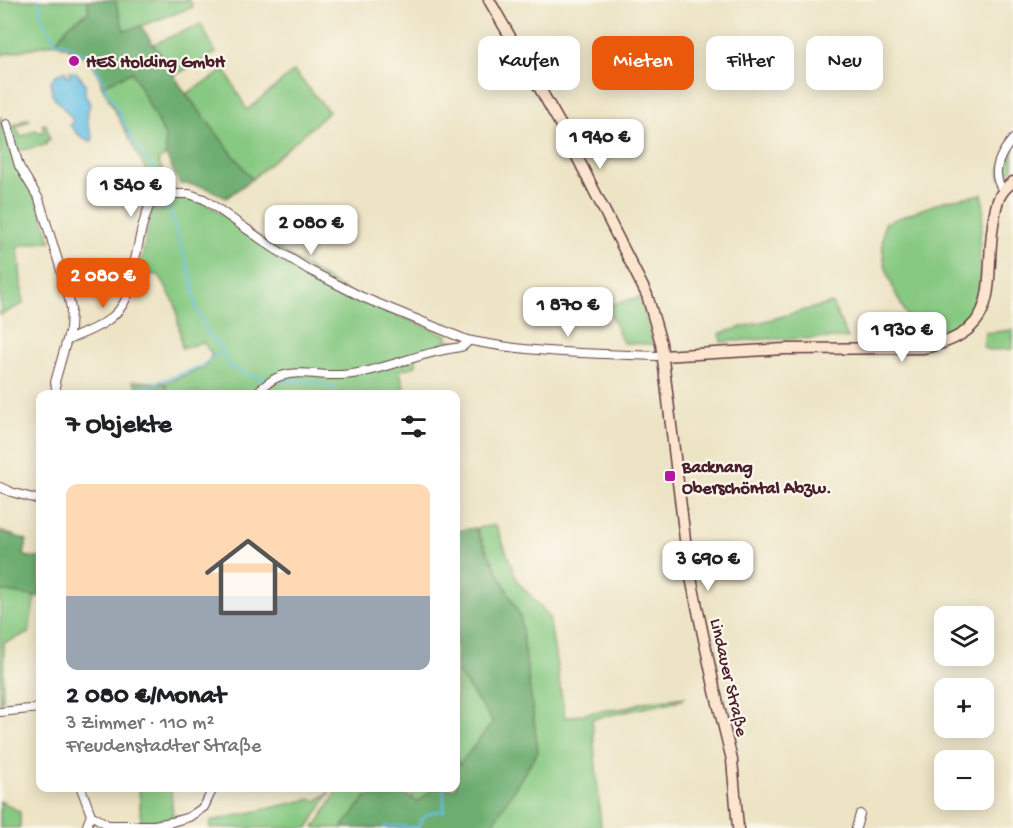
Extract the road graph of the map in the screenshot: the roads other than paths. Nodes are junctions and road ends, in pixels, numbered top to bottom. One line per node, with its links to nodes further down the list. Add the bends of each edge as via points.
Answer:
1 (489, 0): 8 (street, Lindauer Straße, via 563,129 634,268 651,307)
2 (7, 124): 6 (street, via 19,166 39,199 67,290 71,309)
3 (1013, 139): 5 (street, via 1002,154 996,173)
4 (1013, 182): 5 (street)
5 (1003, 190): 8 (street, via 993,220 988,300 979,318 956,338 923,348 785,349)
6 (68, 340): 7 (street, via 118,313 127,297 149,206 170,194 189,194 204,199 309,270 362,297); 9 (street)
7 (468, 340): 8 (street, via 594,354); 10 (street, via 463,347 365,371 341,375 294,373 274,378)
8 (662, 356): 20 (street, Lindauer Straße, via 688,564 732,760)
9 (57, 390)
10 (259, 390)
11 (0, 487): 12 (street)
12 (36, 499)
13 (36, 708): 14 (street)
14 (0, 712)
15 (82, 792): 18 (street)
16 (211, 792): 18 (street, via 204,807 172,822 108,825)
17 (860, 813): 21 (street)
18 (91, 815): 19 (street)
19 (86, 828)
20 (738, 828)
21 (856, 828)

